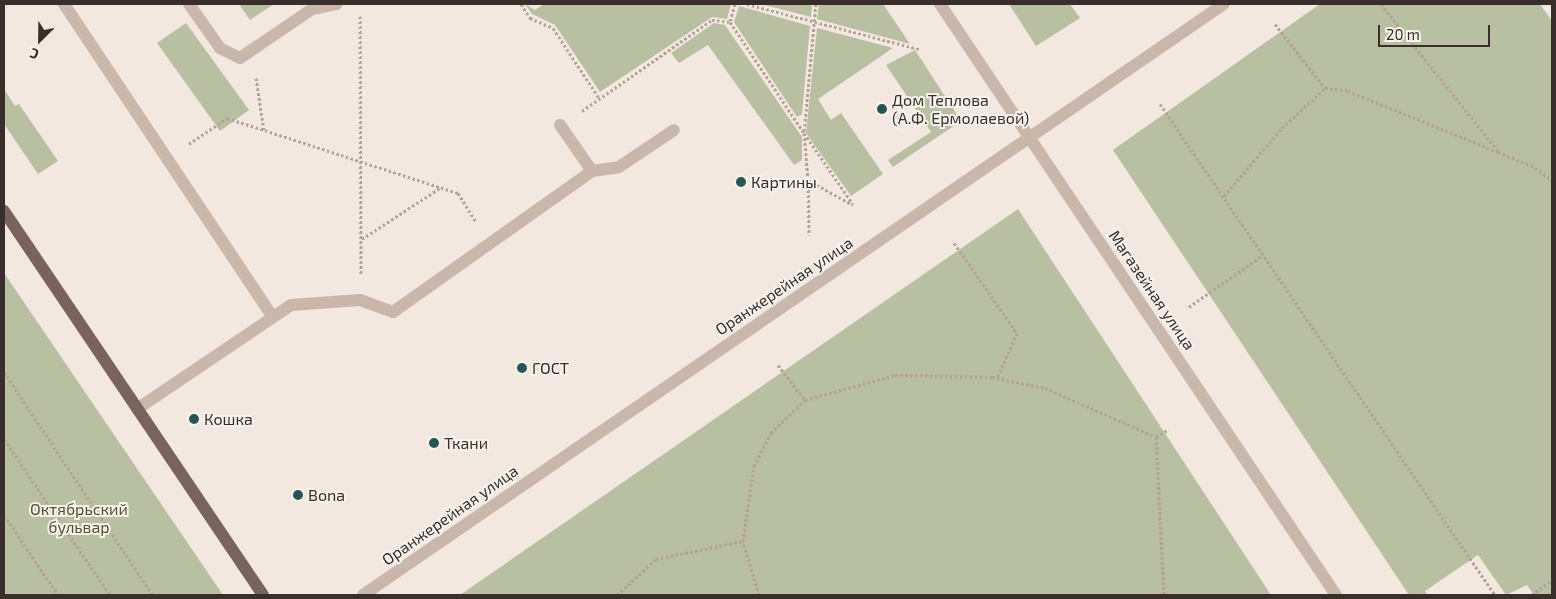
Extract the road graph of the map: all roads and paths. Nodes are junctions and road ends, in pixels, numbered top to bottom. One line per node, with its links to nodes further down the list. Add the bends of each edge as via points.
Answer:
1 (64, 4): 26 (street)
2 (189, 4): 16 (street, via 220,48 240,58)
3 (337, 4): 16 (street, via 312,8)
4 (520, 4): 18 (path, via 530,18 553,28)
5 (735, 4): 12 (path)
6 (747, 4): 13 (path)
7 (816, 4): 13 (path)
8 (940, 4): 24 (street, Магазейная улица)
9 (1224, 4): 24 (street, Оранжерейная улица)
10 (1381, 4): 25 (path)
11 (359, 12): 27 (path)
12 (730, 22): 18 (path, via 712,20); 23 (path)
13 (814, 22): 15 (path); 23 (path)
14 (1275, 24): 17 (path)
15 (919, 49)
16 (253, 53): 21 (path)
17 (1325, 88): 25 (path, via 1348,91); 32 (path, via 1282,128)
18 (599, 98): 20 (path)
19 (1160, 104): 32 (path)
20 (560, 125): 28 (street)
21 (264, 130): 26 (path, via 227,118); 27 (path)
22 (674, 130): 28 (street, via 619,167)
23 (804, 133): 29 (path); 29 (path, via 853,205)
24 (1030, 138): 57 (street, Оранжерейная улица); 61 (street, Магазейная улица)
25 (1498, 152): 30 (path)
26 (166, 161): 41 (street)
27 (362, 163): 31 (path); 35 (path)
28 (592, 171): 36 (street)
29 (808, 180): 34 (path)
30 (1552, 180)
31 (440, 187): 35 (path); 36 (path, via 458,193)
32 (1224, 196): 38 (path)
33 (4, 211): 46 (main road)
34 (810, 235)
35 (361, 239): 39 (path)
36 (489, 243): 39 (street, via 393,312)
37 (954, 244): 44 (path, via 1017,333)
38 (1263, 255): 40 (path); 62 (path)
39 (360, 300): 41 (street, via 291,305)
40 (1189, 307)
41 (272, 316): 46 (street)
42 (778, 365): 45 (path)
43 (4, 372): 55 (path)
44 (997, 378): 45 (path, via 894,375); 48 (path, via 1045,388)
45 (805, 400): 51 (path, via 771,433 754,466)
46 (137, 409): 56 (main road)
47 (1169, 429): 48 (path)
48 (1156, 437): 60 (path)
49 (4, 439): 54 (path)
50 (4, 515): 53 (path)
51 (743, 541): 58 (path, via 656,560); 59 (path)
52 (1552, 580): 63 (path)
53 (58, 595)
54 (110, 595)
55 (153, 595)
56 (263, 595)
57 (363, 595)
58 (617, 595)
59 (759, 595)
60 (1164, 595)
61 (1336, 595)
62 (1495, 595)
63 (1532, 595)

